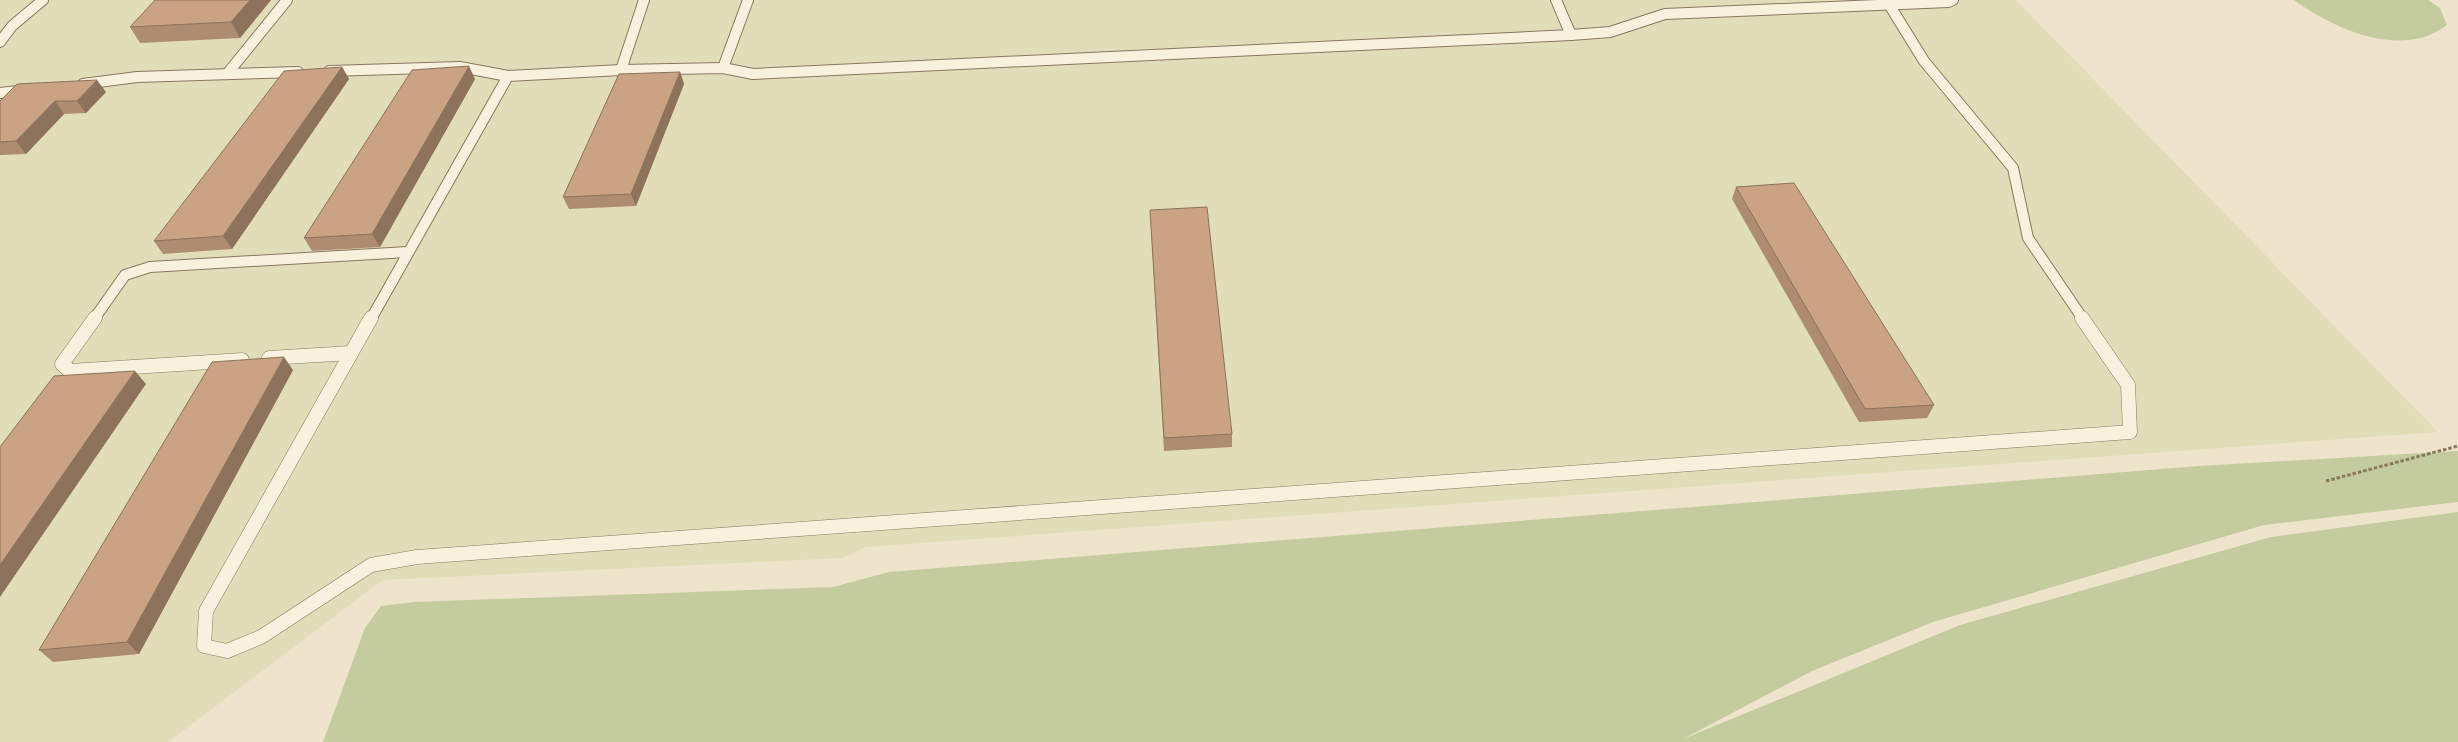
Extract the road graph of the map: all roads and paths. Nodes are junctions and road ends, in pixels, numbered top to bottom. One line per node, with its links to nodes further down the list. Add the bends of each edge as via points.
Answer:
1 (43, 0): 9 (lane, via 12,26)
2 (287, 0): 14 (lane)
3 (644, 0): 11 (lane)
4 (748, 0): 10 (lane)
5 (1556, 0): 8 (lane)
6 (1953, 0): 7 (lane)
7 (1890, 6): 8 (lane, via 1665,14 1610,32); 20 (lane, via 1924,61 2014,168 2028,238 2128,385 2130,432 417,557 371,565 260,637 228,651 204,646 206,611)
8 (1571, 35): 10 (lane, via 753,74)
9 (0, 42)
10 (723, 68): 11 (lane)
11 (621, 70): 15 (lane)
12 (320, 71): 15 (lane, via 460,67)
13 (305, 72): 14 (lane)
14 (227, 74): 16 (lane, via 137,77)
15 (508, 76): 19 (lane)
16 (76, 84)
17 (38, 89): 18 (lane)
18 (0, 93)
19 (408, 252): 20 (lane); 20 (lane, via 150,267 125,275 62,364 70,371)
20 (351, 353)
21 (2458, 446): 22 (path)
22 (2326, 480)

